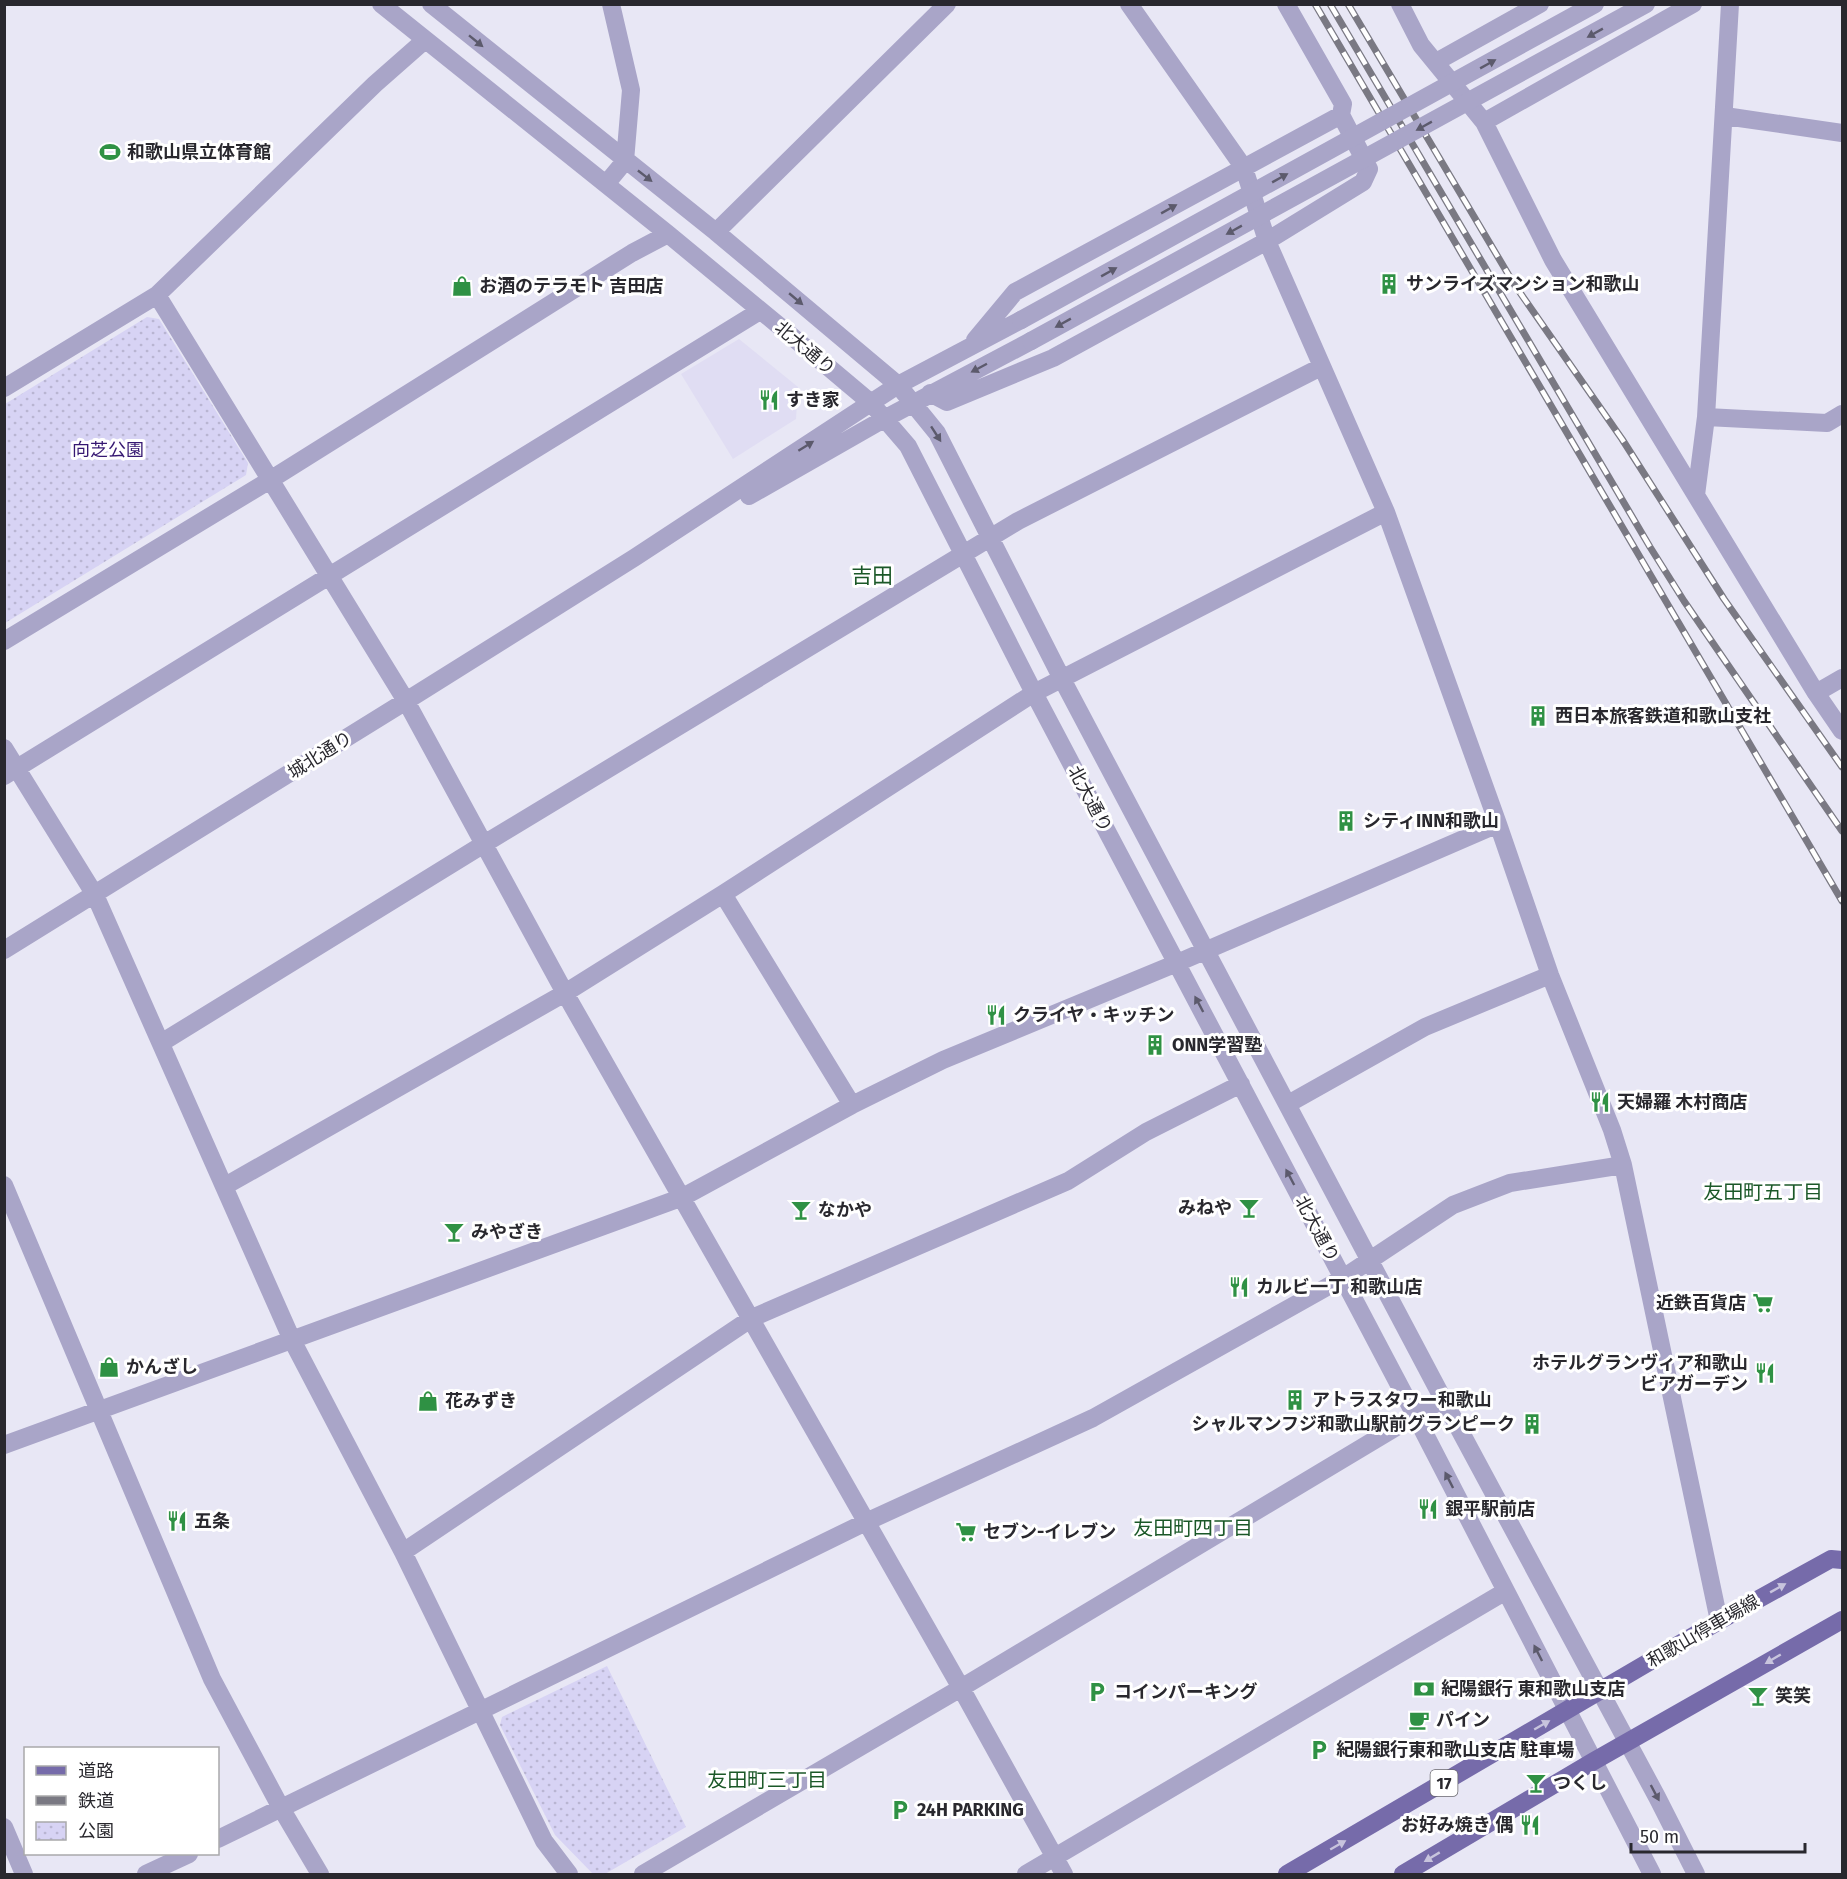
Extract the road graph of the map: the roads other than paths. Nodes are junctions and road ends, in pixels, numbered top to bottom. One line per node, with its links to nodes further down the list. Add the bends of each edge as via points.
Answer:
1 (381, 4): 13 (street, 北大通り)
2 (431, 4): 19 (street, 北大通り, one-way to 19)
3 (611, 4): 19 (street, via 631,90)
4 (947, 4): 22 (street)
5 (1129, 4): 20 (street)
6 (1286, 4): 15 (street, via 1343,104)
7 (1400, 4): 14 (street, via 1421,45)
8 (1540, 4): 14 (street)
9 (1595, 4): 27 (street, one-way to 9, bridge)
10 (1646, 4): 31 (street, one-way to 31, bridge)
11 (1693, 4): 17 (street)
12 (1731, 4): 16 (street)
13 (425, 40): 21 (street, 北大通り); 25 (street)
14 (1436, 62): 17 (street)
15 (1341, 116): 20 (street); 24 (street, via 1369,168 1363,182)
16 (1725, 116): 18 (street); 35 (street)
17 (1484, 122): 38 (street, via 1553,260)
18 (1842, 133)
19 (625, 161): 21 (street); 22 (street, 北大通り, one-way to 22)
20 (1244, 168): 24 (street); 27 (street, one-way to 20, via 1015,292)
21 (606, 184): 23 (street, 北大通り)
22 (716, 232): 29 (street, 北大通り, one-way to 29)
23 (668, 234): 26 (street, 北大通り); 37 (street)
24 (1267, 241): 28 (street); 31 (street, via 1053,358 947,402)
25 (157, 296): 30 (street); 37 (street)
26 (760, 311): 32 (street, 北大通り); 43 (street)
27 (968, 348): 29 (street)
28 (1321, 367): 39 (street); 40 (street)
29 (898, 385): 32 (street); 33 (street, 北大通り)
30 (4, 388)
31 (930, 393): 33 (street)
32 (871, 403): 36 (street, 北大通り); 42 (street, one-way to 32)
33 (913, 403): 36 (street); 40 (street, 北大通り, one-way to 40, via 937,433)
34 (1842, 414): 35 (street, via 1827,423)
35 (1706, 417): 38 (street)
36 (884, 419): 41 (street, 北大通り, via 908,446); 42 (street)
37 (270, 480): 43 (street); 44 (street)
38 (1696, 495): 48 (street)
39 (1386, 512): 45 (street); 53 (street)
40 (991, 538): 41 (street); 45 (street, 北大通り)
41 (964, 554): 47 (street, 北大通り); 54 (street)
42 (634, 558): 49 (street, 城北通り)
43 (329, 576): 49 (street); 52 (street)
44 (4, 641)
45 (1061, 677): 47 (street); 58 (street, 北大通り)
46 (1842, 678): 48 (street)
47 (1034, 693): 55 (street); 59 (street, 北大通り)
48 (1816, 693): 50 (street)
49 (406, 701): 54 (street); 56 (street, 城北通り)
50 (1842, 731)
51 (4, 748): 52 (street)
52 (11, 772): 56 (street)
53 (1498, 824): 58 (street); 60 (street)
54 (484, 844): 61 (street); 62 (street)
55 (723, 894): 61 (street); 65 (street)
56 (95, 895): 57 (street, 城北通り); 62 (street)
57 (4, 950)
58 (1206, 950): 59 (street); 64 (street, 北大通り)
59 (1177, 963): 63 (street, 北大通り, one-way to 59); 65 (street, via 943,1060)
60 (1550, 975): 64 (street, via 1425,1027); 66 (street)
61 (565, 993): 68 (street); 69 (street)
62 (161, 1043): 68 (street)
63 (1241, 1084): 71 (street, 北大通り, one-way to 63); 72 (street, via 1146,1132 1068,1181)
64 (1288, 1104): 70 (street, 北大通り)
65 (852, 1105): 69 (street)
66 (1623, 1165): 70 (street, via 1510,1183 1453,1205); 83 (street)
67 (4, 1185): 75 (street)
68 (225, 1186): 73 (street)
69 (683, 1197): 72 (street); 73 (street)
70 (1371, 1262): 71 (street); 74 (street, 北大通り)
71 (1343, 1278): 76 (street, 北大通り); 78 (street, via 1094,1418)
72 (752, 1318): 78 (street); 79 (street)
73 (292, 1340): 75 (street); 79 (street)
74 (1443, 1399): 76 (street); 85 (street, 北大通り)
75 (100, 1410): 77 (street); 90 (street, via 212,1679)
76 (1415, 1415): 81 (street, 北大通り, one-way to 76); 84 (street)
77 (4, 1445)
78 (866, 1522): 84 (street); 87 (street)
79 (404, 1552): 87 (street)
80 (1842, 1560): 83 (main road, 和歌山停車場線 / 17, one-way to 80, via 1831,1559)
81 (1506, 1591): 86 (street, 北大通り, one-way to 81); 94 (street)
82 (1842, 1620): 88 (main road, one-way to 88)
83 (1719, 1621): 85 (main road, 和歌山停車場線 / 17)
84 (961, 1688): 94 (street); 99 (street)
85 (1600, 1691): 86 (main road, 和歌山停車場線 / 17); 88 (street, 北大通り)
86 (1568, 1710): 89 (street, 北大通り); 102 (main road, 和歌山停車場線 / 17, one-way to 86)
87 (481, 1712): 90 (street); 98 (street, via 544,1841)
88 (1627, 1742): 89 (main road); 105 (street, 北大通り, one-way to 105)
89 (1594, 1761): 103 (main road, one-way to 103); 104 (street, 北大通り)
90 (281, 1808): 92 (street); 97 (street)
91 (4, 1827): 95 (street)
92 (219, 1839)
93 (187, 1855): 96 (street)
94 (1055, 1858): 100 (street); 101 (street)
95 (24, 1875)
96 (146, 1875)
97 (320, 1875)
98 (569, 1875)
99 (643, 1875)
100 (1026, 1875)
101 (1064, 1875)
102 (1287, 1875)
103 (1403, 1875)
104 (1652, 1875)
105 (1696, 1875)

